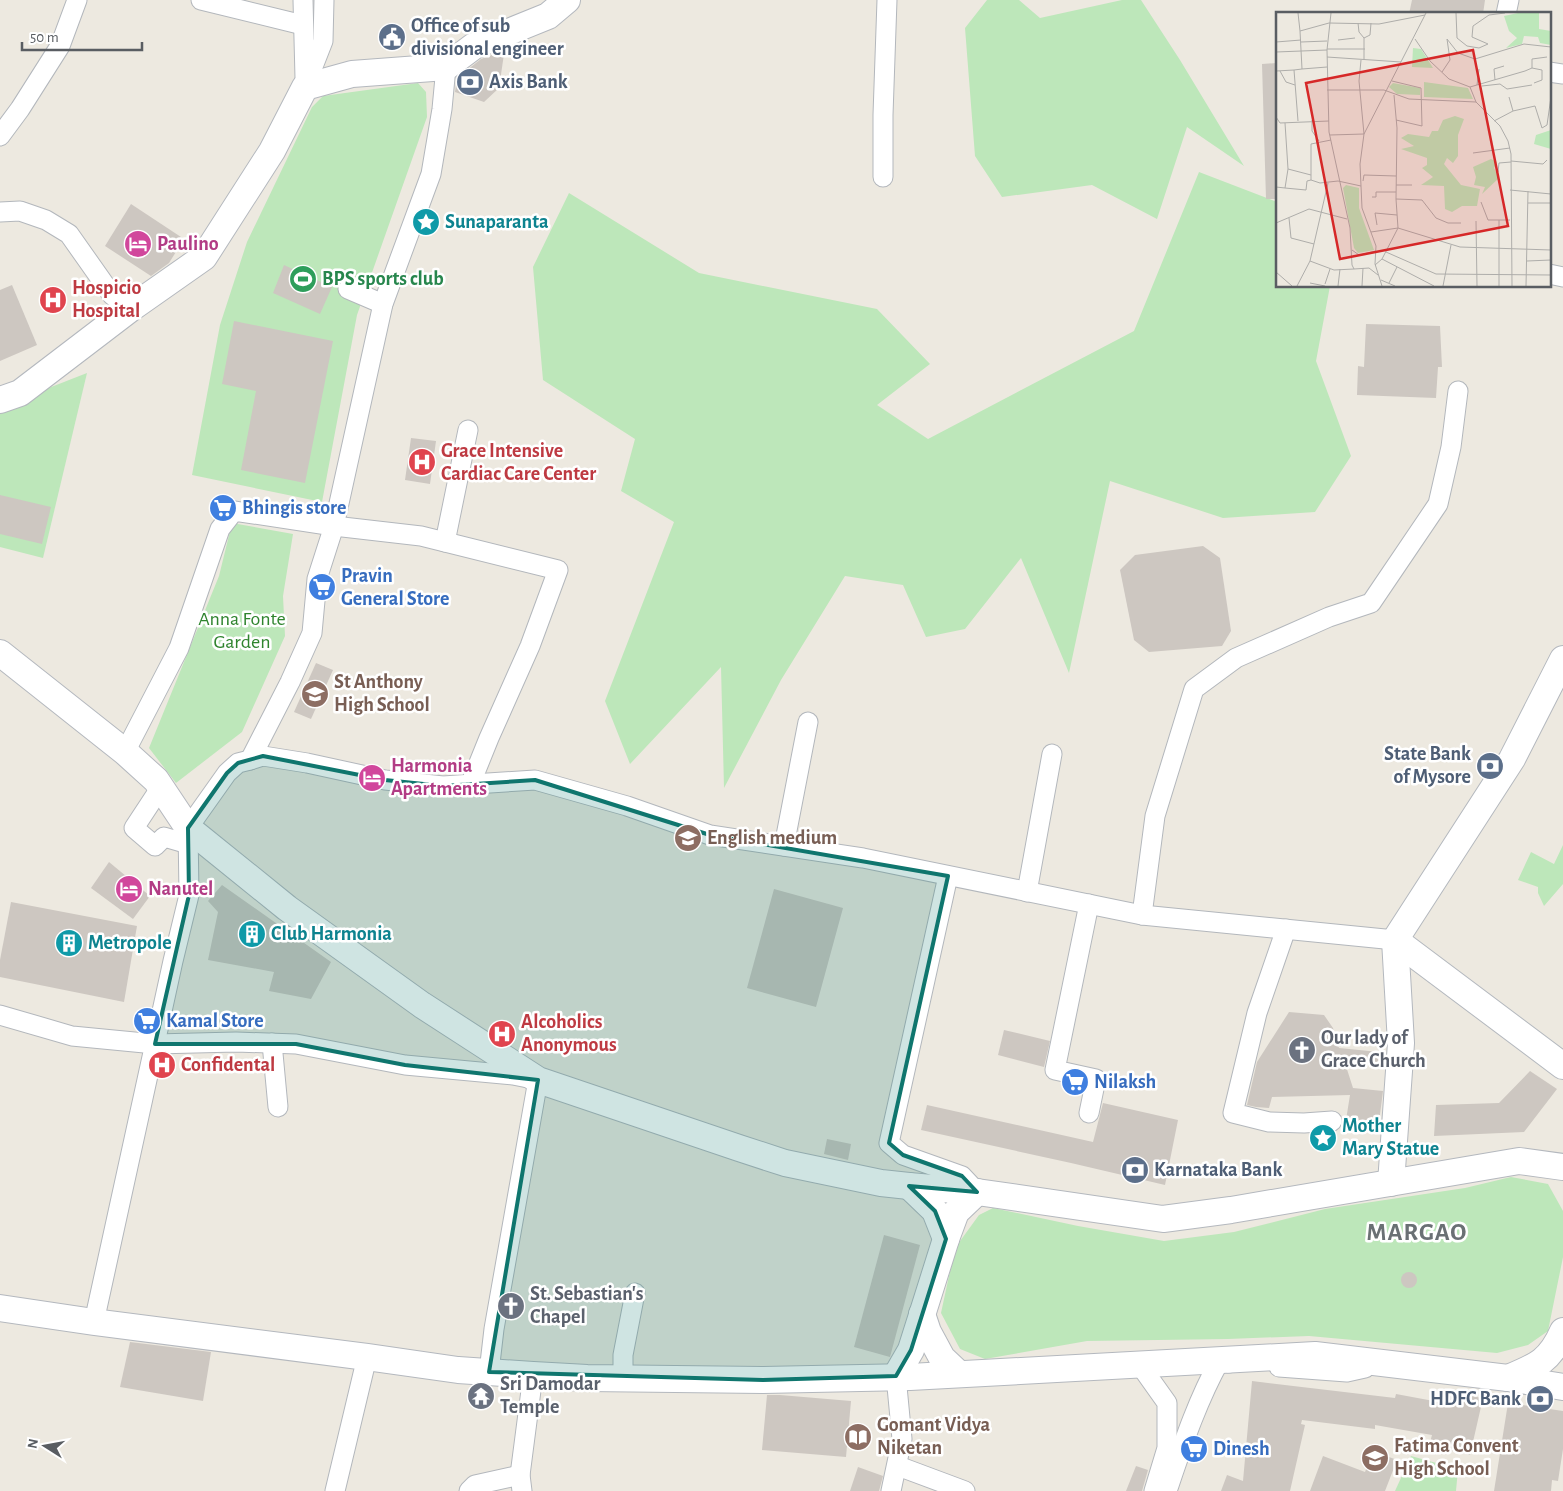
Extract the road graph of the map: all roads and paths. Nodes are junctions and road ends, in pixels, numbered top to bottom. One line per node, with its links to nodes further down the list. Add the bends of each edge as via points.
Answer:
1 (76, 0): 12 (street, via 60,46)
2 (201, 0): 7 (street)
3 (303, 0): 7 (street)
4 (324, 0): 11 (street, via 323,41)
5 (567, 0): 8 (main road, via 548,16 474,46)
6 (887, 0): 13 (street)
7 (303, 25): 11 (street)
8 (446, 67): 11 (main road, via 352,74); 18 (street, via 431,174)
9 (1550, 72): 10 (street)
10 (1563, 74)
11 (305, 87): 19 (main road, via 272,151 204,257)
12 (0, 136)
13 (883, 177)
14 (0, 212): 19 (street, via 20,211 46,220 70,234 112,295)
15 (1550, 274): 16 (street)
16 (1563, 277)
17 (348, 289): 18 (street)
18 (383, 304): 23 (street)
19 (130, 309): 21 (main road, via 20,393)
20 (1458, 391): 38 (street, via 1451,447 1438,504 1371,603 1329,617 1236,658 1194,689 1155,816)
21 (0, 400)
22 (468, 430): 24 (street)
23 (334, 526): 24 (street, via 421,536); 28 (street, via 234,511 220,529 179,648); 30 (street, via 317,579 312,633)
24 (445, 542): 31 (street, via 558,570 530,646)
25 (0, 653): 28 (main road)
26 (1563, 659): 40 (main road, via 1512,759)
27 (808, 722): 34 (street)
28 (125, 752): 32 (main road)
29 (1052, 754): 36 (street)
30 (250, 760): 31 (street, via 263,756 385,780 443,786); 33 (street, via 226,773)
31 (470, 785): 34 (street, via 535,780 627,806 710,835)
32 (161, 787): 33 (main road); 33 (street, via 134,828 155,846 164,837)
33 (188, 836): 43 (street, via 189,895); 45 (main road, via 422,1005)
34 (784, 846): 35 (street)
35 (948, 876): 36 (street); 52 (street, via 889,1143 903,1156 962,1176)
36 (1027, 892): 37 (street)
37 (1089, 904): 38 (street); 47 (street, via 1055,1070 1096,1079)
38 (1142, 915): 39 (street)
39 (1286, 929): 40 (street); 48 (street, via 1256,1013 1233,1113 1269,1122)
40 (1395, 940): 44 (main road); 50 (main road, via 1400,1043)
41 (0, 1015): 43 (street, via 72,1036)
42 (272, 1043): 43 (street); 45 (street, via 296,1044 405,1065); 46 (street)
43 (155, 1044): 57 (street)
44 (1563, 1066)
45 (538, 1080): 51 (main road, via 785,1163); 62 (street)
46 (278, 1107)
47 (1089, 1113)
48 (1332, 1120)
49 (1560, 1169): 50 (main road, via 1519,1161)
50 (1391, 1183): 52 (main road, via 1163,1219)
51 (909, 1186): 52 (main road); 53 (main road, via 935,1212)
52 (977, 1192): 53 (main road, via 956,1212)
53 (946, 1239): 56 (main road)
54 (635, 1293): 66 (street, via 623,1355)
55 (0, 1308): 57 (main road)
56 (922, 1314): 63 (main road, via 942,1358); 65 (main road, via 911,1350)
57 (94, 1322): 59 (main road)
58 (1563, 1331): 67 (main road, via 1556,1347 1544,1360)
59 (366, 1357): 62 (main road); 71 (street)
60 (1220, 1360): 61 (main road); 67 (main road, via 1315,1355); 76 (street, via 1204,1392)
61 (1140, 1365): 63 (main road); 75 (street, via 1167,1403 1167,1448)
62 (489, 1372): 64 (main road)
63 (959, 1374): 65 (main road)
64 (533, 1376): 66 (main road); 70 (street)
65 (896, 1376): 66 (main road, via 763,1380); 69 (street, via 902,1439)
66 (623, 1378)
67 (1508, 1378): 68 (main road)
68 (1563, 1387)
69 (898, 1466): 73 (street); 74 (street)
70 (521, 1483): 72 (street, via 475,1485)
71 (334, 1491)
72 (469, 1491)
73 (891, 1491)
74 (965, 1491)
75 (1154, 1491)
76 (1167, 1491)

